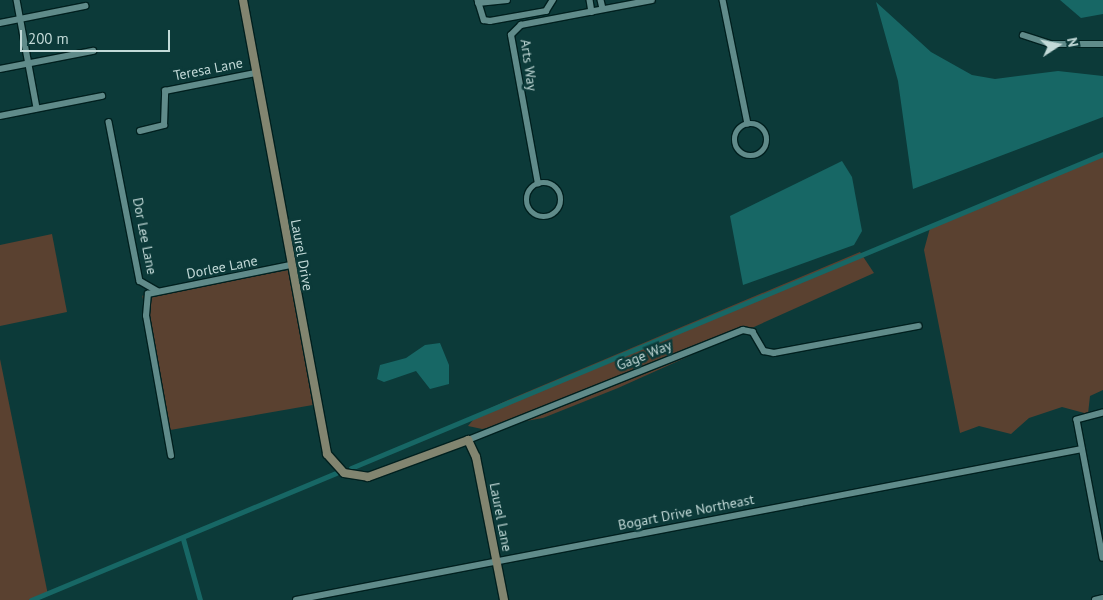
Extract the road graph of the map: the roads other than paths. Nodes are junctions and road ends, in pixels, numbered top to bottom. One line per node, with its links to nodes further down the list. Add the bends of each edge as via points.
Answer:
1 (17, 0): 13 (street)
2 (243, 0): 20 (street, Laurel Drive)
3 (507, 0): 9 (street)
4 (553, 0): 9 (street, via 546,11 490,21 484,20)
5 (590, 0): 12 (street)
6 (601, 0): 11 (street)
7 (652, 0): 11 (street, Arts Way)
8 (723, 0): 25 (street)
9 (478, 2)
10 (85, 6): 13 (street)
11 (603, 9): 12 (street, Arts Way)
12 (592, 12): 27 (street, Arts Way, via 521,25 510,42)
13 (20, 19): 14 (street); 18 (street)
14 (0, 23)
15 (1023, 34): 16 (street, via 1051,44)
16 (1103, 44)
17 (93, 51): 18 (street)
18 (29, 64): 19 (street); 22 (street)
19 (0, 69)
20 (256, 73): 26 (street, Teresa Lane, via 165,91 164,125); 28 (street, Laurel Drive)
21 (102, 96): 22 (street)
22 (37, 108): 23 (street)
23 (0, 116)
24 (109, 122): 29 (street, Dor Lee Lane, via 140,281)
25 (748, 124): 25 (street, via 758,125 768,137 767,147 756,156 741,153 735,144 736,134)
26 (140, 131)
27 (538, 184): 27 (street, via 527,196 529,208 537,215 548,216 557,210 560,195 549,184)
28 (291, 264): 29 (street, Dorlee Lane); 35 (street, Laurel Drive, via 326,454 350,475)
29 (157, 291): 34 (street, Dor Lee Lane, via 148,294 146,316)
30 (918, 326): 32 (street, Gage Way, via 774,354 764,351 753,332 743,330)
31 (1103, 413): 33 (street, via 1077,420)
32 (468, 440): 35 (street, Gage Way); 38 (street, Laurel Lane, via 476,457)
33 (1082, 450): 36 (street); 38 (street, Bogart Drive Northeast)
34 (171, 456)
35 (379, 474)
36 (1100, 523): 37 (street)
37 (1103, 558)
38 (496, 561): 40 (street, Bogart Drive Northeast); 41 (street, Laurel Lane)
39 (1103, 598): 42 (street)
40 (296, 600)
41 (504, 600)
42 (1095, 600)

